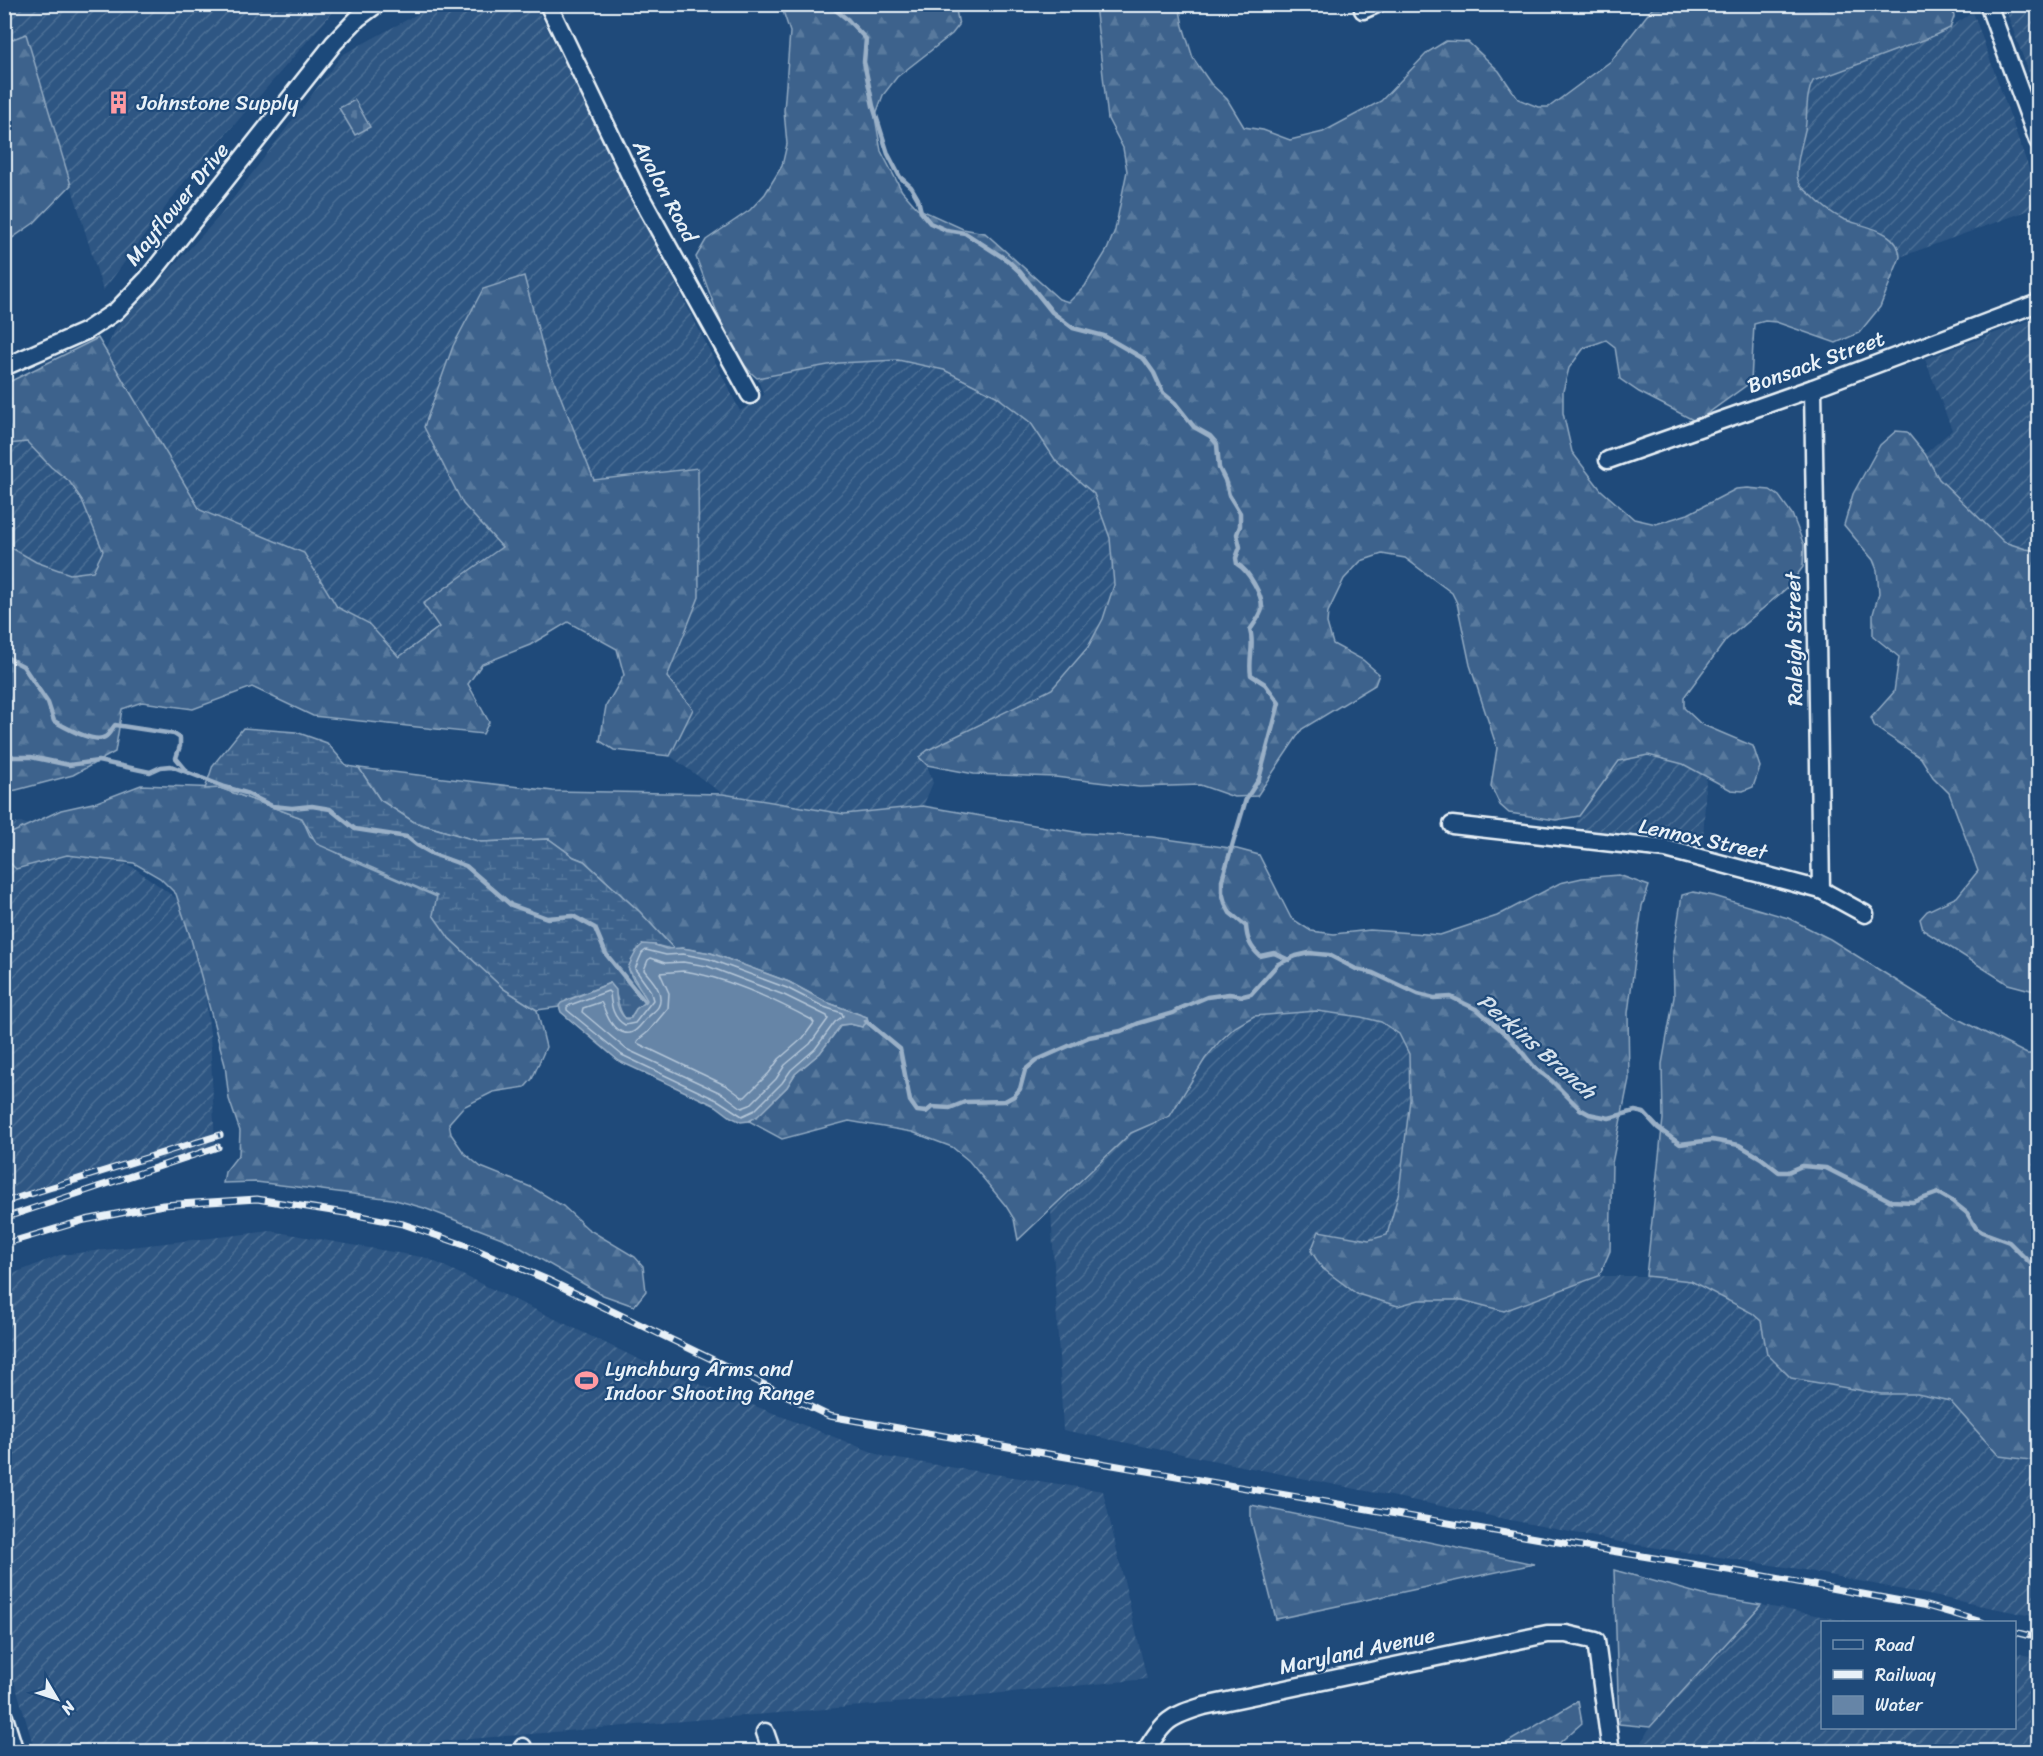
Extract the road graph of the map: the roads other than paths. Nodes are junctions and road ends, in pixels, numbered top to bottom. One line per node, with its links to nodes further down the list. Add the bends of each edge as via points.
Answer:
1 (377, 4): 8 (street, Mayflower Drive, via 334,43 148,278 116,311 86,331)
2 (548, 4): 10 (street, Avalon Road, via 637,190)
3 (1363, 4): 4 (street, via 1364,10)
4 (1377, 4)
5 (1988, 4): 6 (street)
6 (2038, 141)
7 (2038, 303): 9 (street, Bonsack Street)
8 (4, 368)
9 (1812, 388): 11 (street, Bonsack Street); 13 (street, Raleigh Street)
10 (750, 395)
11 (1608, 460)
12 (1452, 825): 13 (street, Lennox Street, via 1666,849)
13 (1821, 890): 14 (street, Lennox Street)
14 (1865, 914)
15 (4, 1717): 17 (street)
16 (765, 1732): 18 (street)
17 (15, 1752)
18 (772, 1752)
19 (1145, 1752): 20 (street, Maryland Avenue, via 1158,1730 1177,1714 1204,1706 1547,1634 1596,1641)
20 (1611, 1752)

